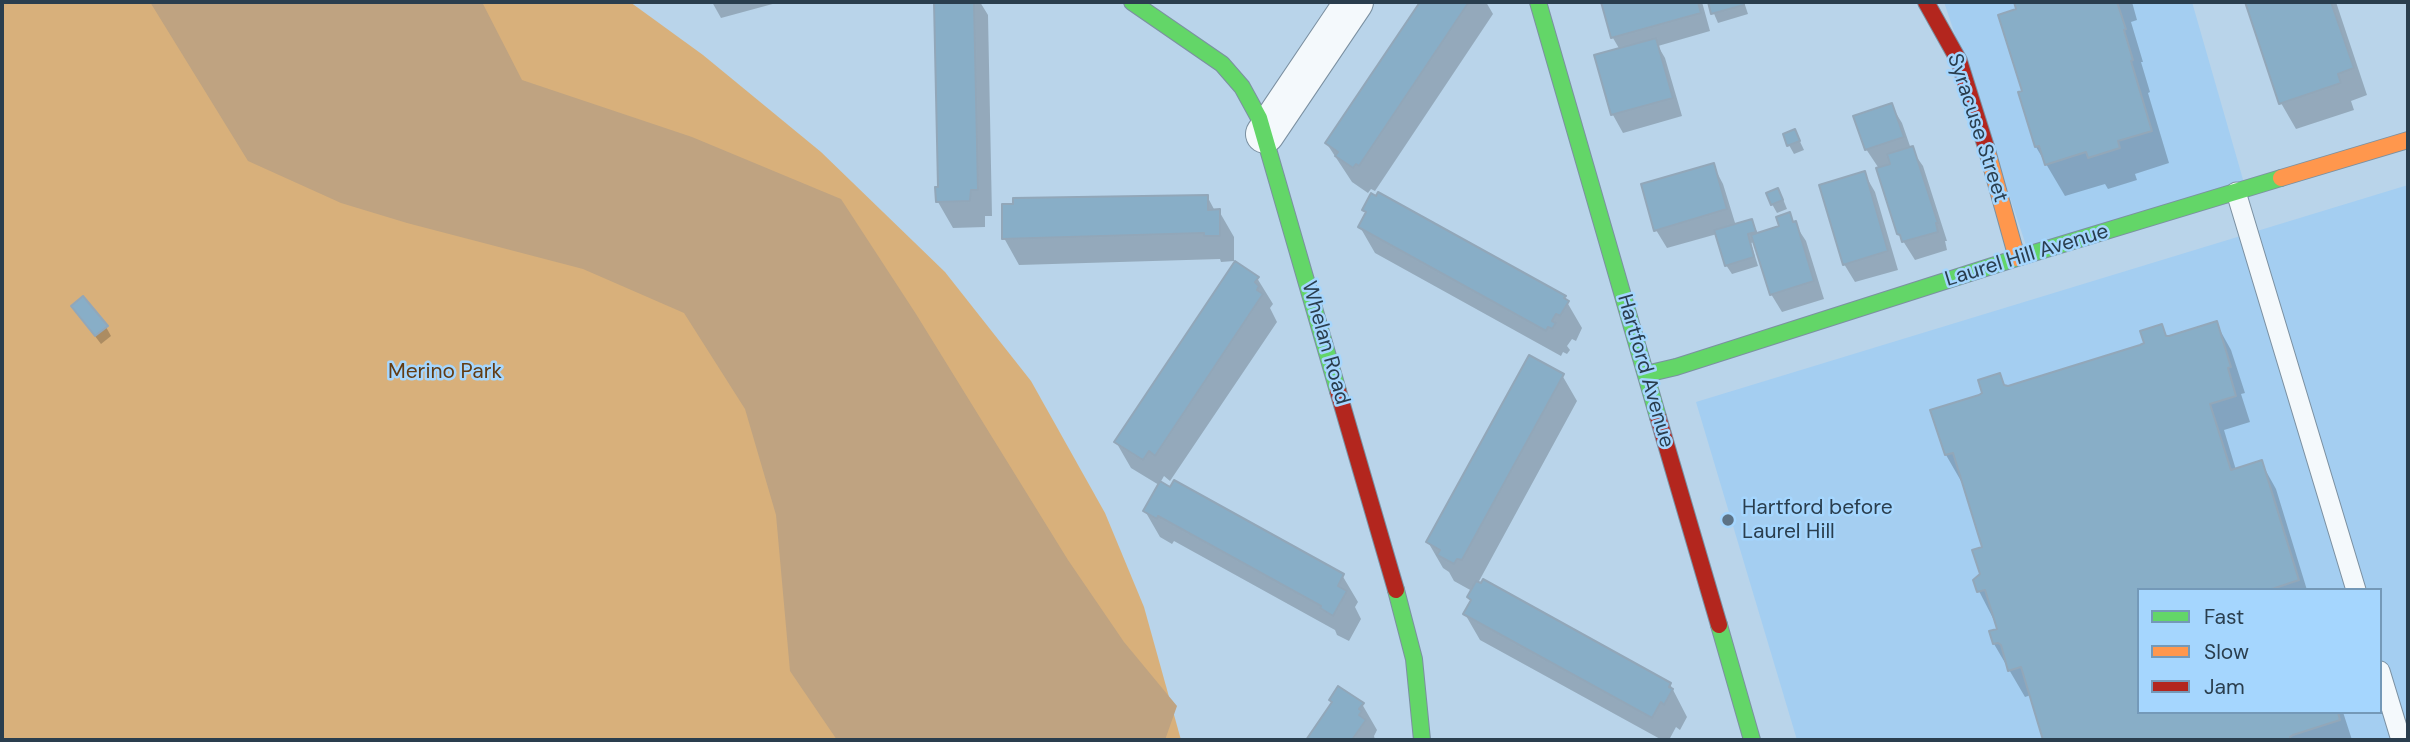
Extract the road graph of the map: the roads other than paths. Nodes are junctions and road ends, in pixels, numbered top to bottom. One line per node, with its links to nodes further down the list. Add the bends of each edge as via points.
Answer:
1 (1132, 2): 5 (street, Whelan Road, via 1232,74 1251,101)
2 (1354, 2): 5 (street)
3 (1538, 2): 9 (street, Hartford Avenue)
4 (1926, 2): 8 (street, Syracuse Street, via 1959,61)
5 (1265, 134): 12 (street, Whelan Road, via 1404,616 1414,659)
6 (2408, 141): 7 (street, Laurel Hill Avenue)
7 (2236, 192): 8 (street, Laurel Hill Avenue); 10 (lane)
8 (2017, 258): 9 (street, Laurel Hill Avenue)
9 (1646, 374): 13 (street, Hartford Avenue)
10 (2355, 588)
11 (2382, 678): 14 (lane)
12 (1422, 740)
13 (1752, 740)
14 (2401, 740)

